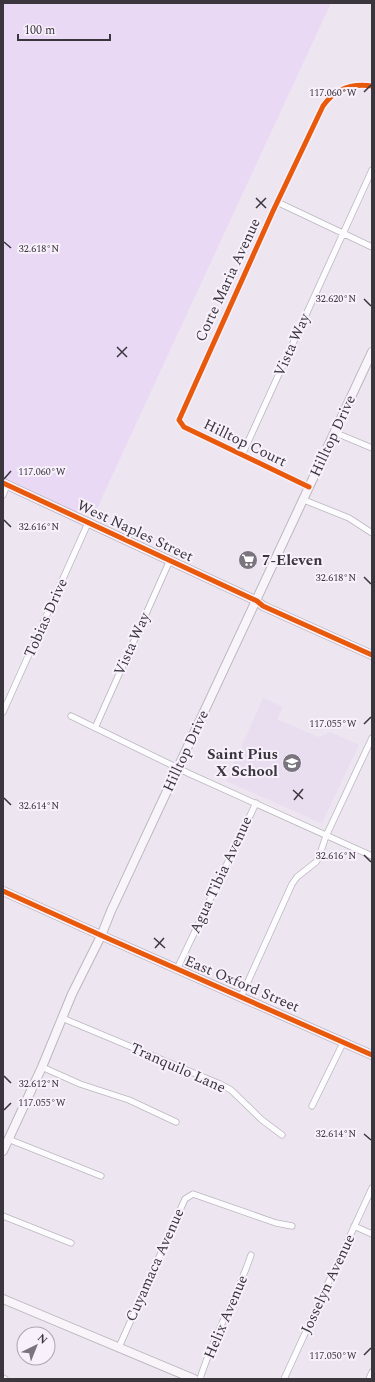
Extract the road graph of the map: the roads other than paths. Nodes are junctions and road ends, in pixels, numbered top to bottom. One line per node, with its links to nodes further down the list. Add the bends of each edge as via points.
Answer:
1 (372, 86): 3 (street, Corte Maria Avenue, via 358,85 340,90 326,101)
2 (372, 170): 4 (street, Vista Way)
3 (277, 202): 4 (street); 7 (street, Corte Maria Avenue)
4 (342, 234): 5 (street); 10 (street, Vista Way)
5 (372, 247)
6 (372, 352): 8 (main road, Hilltop Drive)
7 (180, 414): 10 (street, Hilltop Court, via 179,420 184,427)
8 (336, 432): 9 (street); 12 (main road, Hilltop Drive)
9 (372, 448)
10 (242, 455): 12 (street, Hilltop Court)
11 (5, 484): 13 (street); 15 (main road, West Naples Street)
12 (309, 487): 14 (main road, Hilltop Drive)
13 (3, 495)
14 (304, 500): 16 (street, via 349,518); 18 (main road, Hilltop Drive)
15 (88, 523): 17 (main road, West Naples Street); 20 (street, Tobias Drive)
16 (372, 533)
17 (170, 560): 18 (main road, West Naples Street); 22 (street, Vista Way)
18 (257, 601): 19 (main road, West Naples Street); 24 (main road, Hilltop Drive)
19 (372, 655)
20 (3, 712)
21 (71, 716): 22 (street)
22 (95, 728): 24 (street)
23 (372, 738): 26 (street)
24 (178, 768): 25 (street); 29 (main road, Hilltop Drive)
25 (256, 803): 26 (street); 30 (street, Agua Tibia Avenue)
26 (326, 836): 27 (street); 31 (street, via 316,862 292,884)
27 (372, 856)
28 (3, 891): 29 (main road, East Oxford Street)
29 (101, 936): 30 (main road, East Oxford Street); 32 (main road, Hilltop Drive)
30 (177, 969): 31 (main road, East Oxford Street)
31 (241, 997): 33 (main road, East Oxford Street)
32 (62, 1018): 35 (main road, Hilltop Drive); 38 (street, Tranquilo Lane, via 220,1084 231,1090)
33 (344, 1041): 34 (main road, East Oxford Street); 36 (street)
34 (372, 1055)
35 (42, 1067): 37 (street, via 80,1084 129,1100); 39 (main road, Hilltop Drive)
36 (312, 1106)
37 (176, 1122)
38 (282, 1135)
39 (8, 1139): 40 (main road, Hilltop Drive); 41 (street)
40 (3, 1151)
41 (101, 1176)
42 (372, 1188): 45 (street, Josselyn Avenue)
43 (3, 1216): 47 (street)
44 (292, 1226): 50 (street, Cuyamaca Avenue, via 276,1223 193,1194 188,1196)
45 (354, 1226): 46 (street); 54 (street, Josselyn Avenue)
46 (372, 1234)
47 (71, 1243)
48 (251, 1254): 53 (street, Helix Avenue)
49 (3, 1299): 50 (main road)
50 (119, 1347): 52 (main road)
51 (372, 1372): 55 (street)
52 (194, 1379)
53 (200, 1379)
54 (284, 1379)
55 (369, 1379)

